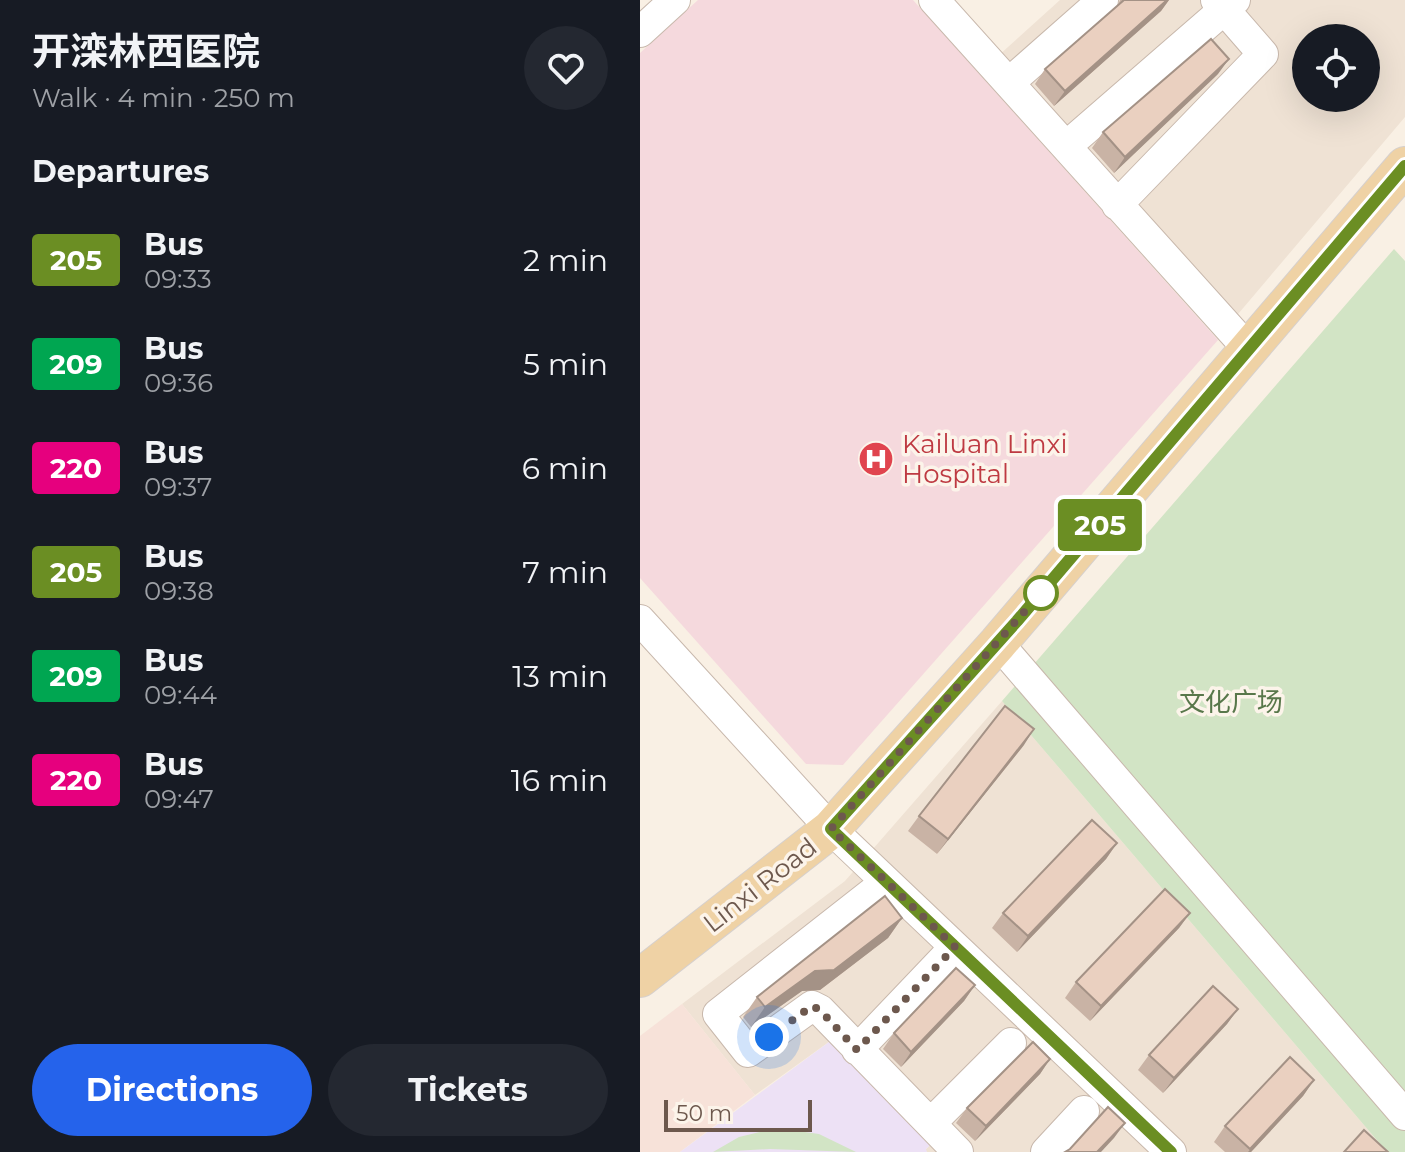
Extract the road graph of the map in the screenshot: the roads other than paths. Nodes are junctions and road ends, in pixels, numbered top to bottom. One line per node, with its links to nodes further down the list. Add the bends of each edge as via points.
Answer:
1 (675, 0): 5 (street)
2 (934, 0): 9 (street)
3 (1103, 0): 6 (street)
4 (1225, 3): 7 (street); 9 (street, via 1263,54)
5 (640, 32)
6 (1019, 74)
7 (1077, 137)
8 (1405, 166): 10 (main road, Linxi Road)
9 (1117, 205): 10 (street)
10 (1250, 351): 12 (main road, Linxi Road)
11 (640, 620): 13 (street)
12 (998, 643): 13 (main road, Linxi Road); 20 (street)
13 (831, 829): 14 (street); 16 (main road, Linxi Road)
14 (886, 882): 15 (street); 18 (street, via 718,1014 748,1052 812,1006)
15 (955, 947): 18 (street); 24 (street)
16 (640, 978)
17 (1011, 1043): 21 (street)
18 (857, 1050): 21 (street)
19 (1084, 1111): 23 (street)
20 (1405, 1115)
21 (931, 1123): 22 (street)
22 (958, 1152)
23 (1046, 1152)
24 (1171, 1152)

